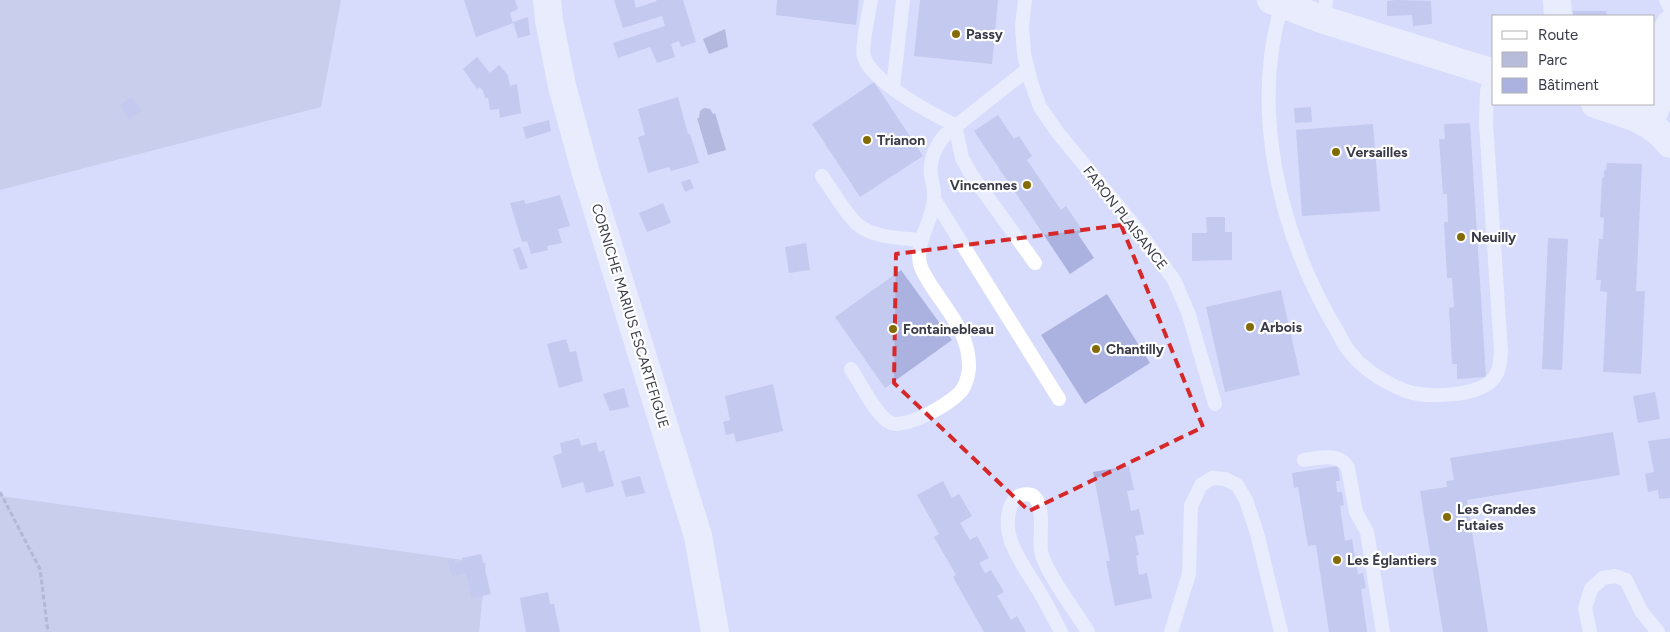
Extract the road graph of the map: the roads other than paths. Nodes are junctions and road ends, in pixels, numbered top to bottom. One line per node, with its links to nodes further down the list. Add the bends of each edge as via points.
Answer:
1 (548, 0): 28 (main road, CORNICHE MARIUS ESCARTEFIGUE, via 562,86 615,273 698,536)
2 (871, 0): 15 (lane, via 864,57 873,70)
3 (903, 0): 15 (lane)
4 (1025, 0): 12 (lane, FARON PLAISANCE, via 1022,26)
5 (1557, 0): 10 (main road)
6 (1666, 0): 8 (lane)
7 (1276, 2): 9 (main road); 14 (lane, via 1278,15 1268,110 1272,148 1292,235 1317,296 1346,347 1372,373 1408,391 1466,393 1493,380 1500,363 1486,123 1487,91)
8 (1670, 8)
9 (1325, 10): 13 (main road)
10 (1558, 15)
11 (1670, 24): 17 (main road, via 1664,44 1661,89)
12 (1028, 69): 18 (lane); 26 (lane, FARON PLAISANCE, via 1040,107 1058,134 1138,230 1174,280 1188,312)
13 (1492, 73)
14 (1492, 76)
15 (893, 87): 18 (lane, via 917,105)
16 (1598, 105): 17 (main road)
17 (1649, 124): 19 (main road)
18 (955, 125): 21 (lane, via 940,140 933,154); 23 (lane, via 962,158 971,174)
19 (1670, 144)
20 (822, 176): 22 (lane, via 853,219 866,230)
21 (934, 199): 22 (lane); 25 (lane)
22 (922, 240): 24 (lane, via 919,254 923,271 965,338 969,368 966,383 944,406 902,424 891,423 879,413)
23 (1035, 263)
24 (851, 369)
25 (1059, 399)
26 (1215, 404)
27 (1304, 460): 33 (lane, via 1321,457 1341,459 1348,468 1356,512 1366,532)
28 (716, 632)
29 (1062, 632): 30 (lane, via 1012,543 1009,512 1014,500 1022,494 1032,495 1038,500 1044,560)
30 (1088, 632)
31 (1170, 632): 32 (lane, via 1189,574 1191,506 1201,484 1212,478 1230,481 1244,496 1257,533)
32 (1281, 632)
33 (1383, 632)
34 (1590, 632): 35 (lane, via 1585,608 1591,589 1603,578 1615,576 1626,580 1641,611)
35 (1658, 632)

